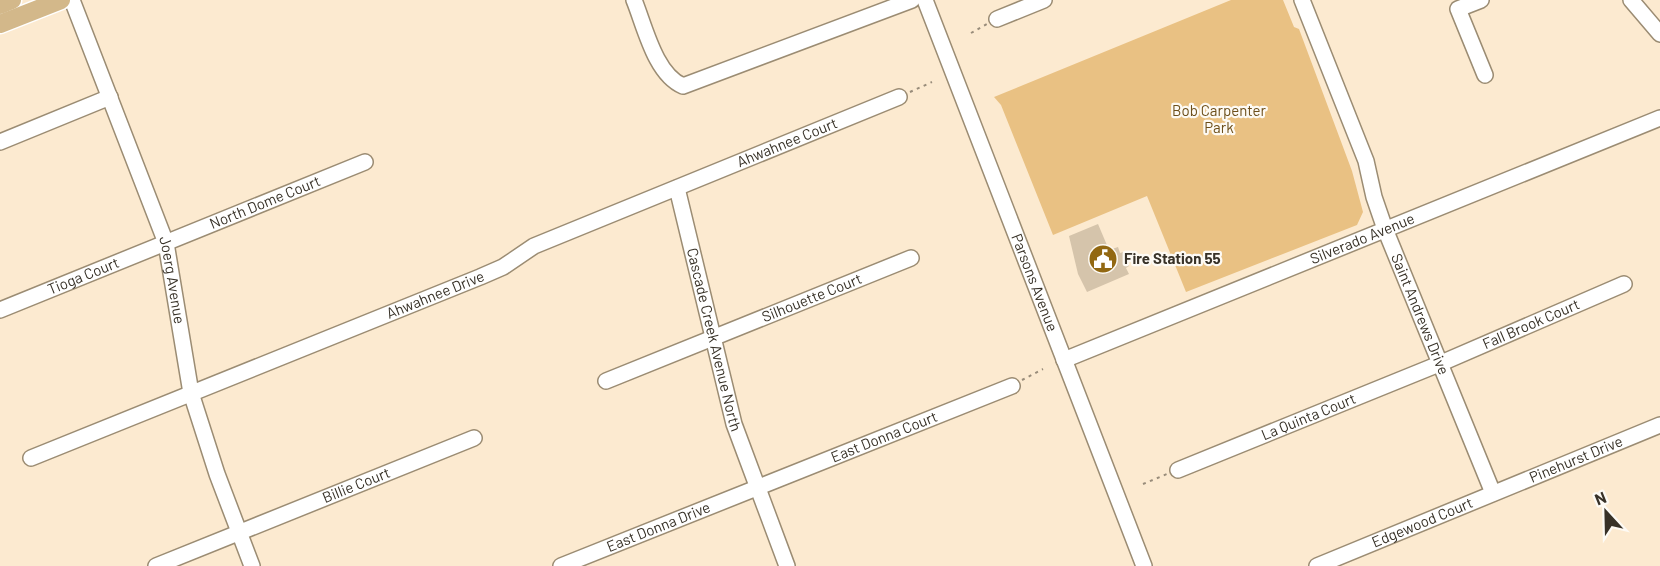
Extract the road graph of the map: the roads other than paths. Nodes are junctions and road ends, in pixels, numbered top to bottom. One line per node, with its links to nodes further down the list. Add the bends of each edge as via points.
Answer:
1 (12, 0): 11 (main road)
2 (61, 0): 14 (main road)
3 (72, 0): 17 (street, Joerg Avenue)
4 (634, 0): 12 (street, via 662,66 672,81 683,86)
5 (912, 0): 12 (street)
6 (925, 0): 29 (street, Parsons Avenue)
7 (1044, 0): 13 (street)
8 (1302, 0): 23 (street, Saint Andrews Drive, via 1366,161)
9 (1481, 0): 16 (street, via 1458,9)
10 (1631, 0): 15 (street)
11 (0, 5)
12 (882, 5)
13 (997, 19)
14 (0, 24)
15 (1660, 34)
16 (1485, 75)
17 (110, 97): 20 (street); 24 (street, Joerg Avenue)
18 (899, 97): 22 (street, Ahwahnee Court)
19 (1660, 118): 23 (street, Silverado Avenue)
20 (0, 142)
21 (364, 162): 24 (street, North Dome Court)
22 (676, 188): 28 (street, Cascade Creek Avenue North); 33 (street, Ahwahnee Drive, via 534,246 488,273)
23 (1385, 229): 29 (street, Silverado Avenue); 30 (street, Saint Andrews Drive)
24 (166, 243): 27 (street, Tioga Court); 33 (street, Joerg Avenue)
25 (911, 258): 28 (street, Silhouette Court)
26 (1624, 284): 30 (street, Fall Brook Court)
27 (0, 310)
28 (713, 336): 31 (street, Silhouette Court); 38 (street, Cascade Creek Avenue North, via 734,424)
29 (1064, 360): 45 (street, Parsons Avenue)
30 (1439, 364): 37 (street, La Quinta Court); 39 (street, Saint Andrews Drive)
31 (606, 381)
32 (1012, 386): 38 (street, East Donna Court)
33 (191, 393): 36 (street, Ahwahnee Drive); 40 (street, Joerg Avenue)
34 (1660, 425): 39 (street, Pinehurst Drive)
35 (474, 438): 40 (street, Billie Court)
36 (31, 458)
37 (1178, 470)
38 (757, 487): 43 (street, East Donna Drive); 44 (street, Cascade Creek Avenue North)
39 (1493, 493): 46 (street, Edgewood Court)
40 (239, 533): 41 (street, Billie Court); 42 (street, Joerg Avenue)
41 (156, 566)
42 (252, 566)
43 (561, 566)
44 (787, 566)
45 (1144, 566)
46 (1317, 566)

